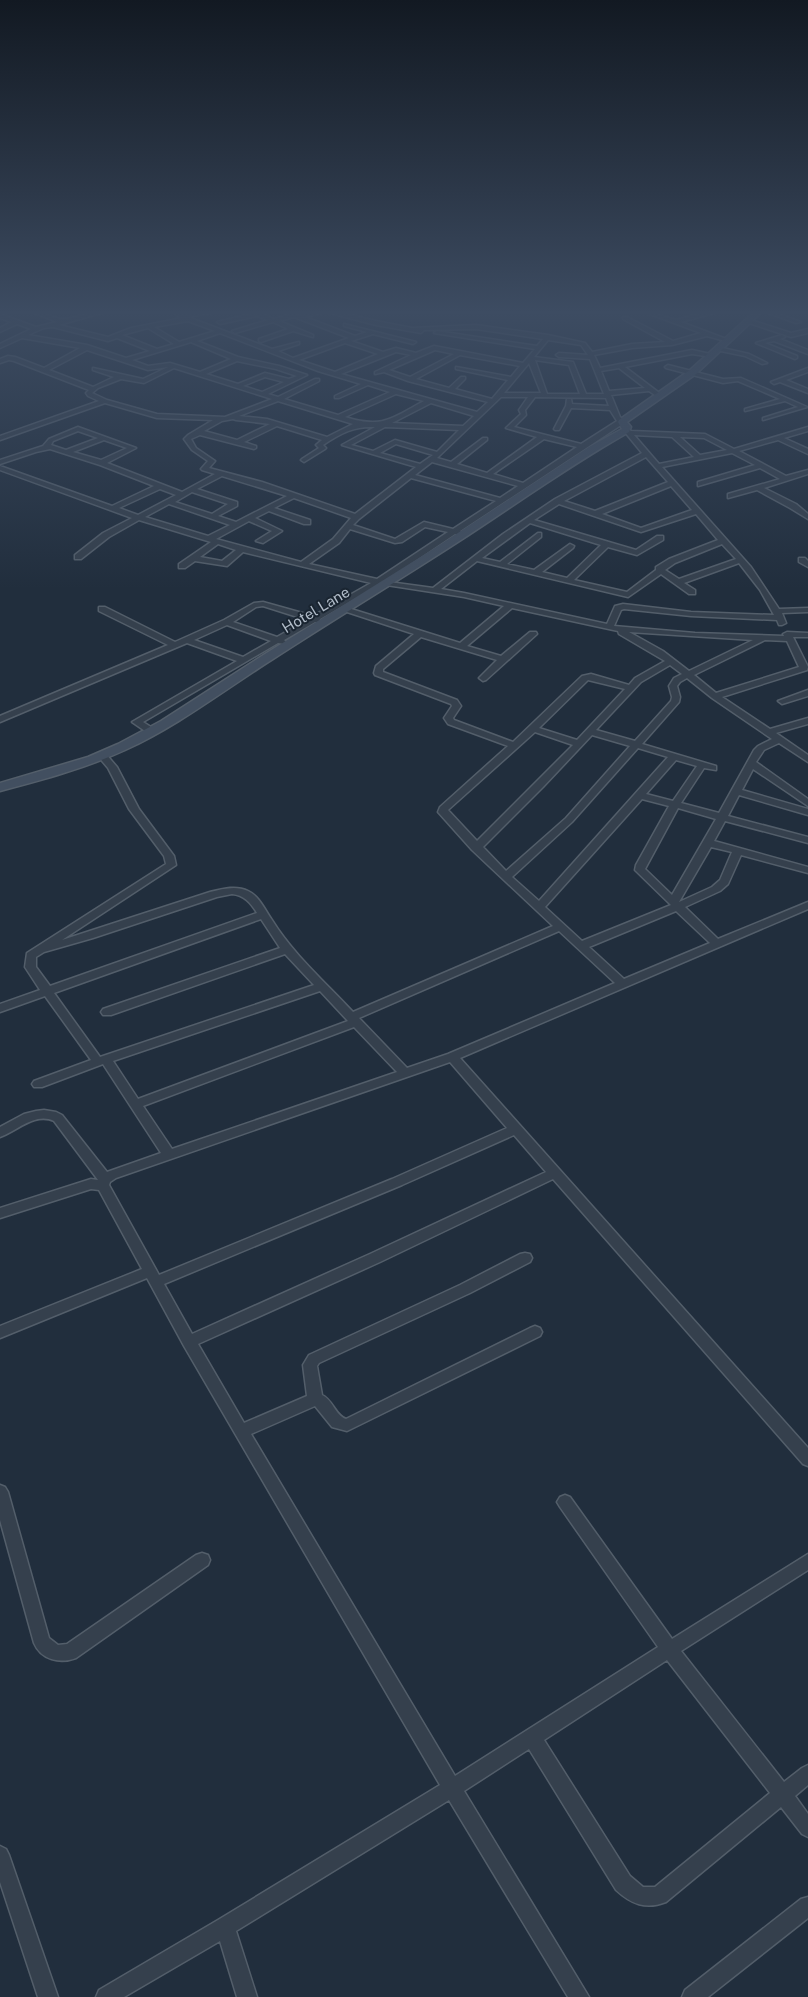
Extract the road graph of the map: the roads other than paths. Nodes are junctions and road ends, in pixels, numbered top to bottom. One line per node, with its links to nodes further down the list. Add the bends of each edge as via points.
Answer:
1 (99, 403): 33 (street)
2 (112, 403): 21 (street, via 150,415)
3 (268, 403): 18 (street)
4 (295, 403): 19 (street)
5 (370, 403): 19 (street)
6 (426, 403): 24 (street)
7 (438, 403): 17 (street)
8 (490, 403): 17 (street)
9 (527, 403): 32 (street, via 522,410 524,414 508,427)
10 (611, 403): 14 (street)
11 (652, 403): 25 (street, Hotel Lane)
12 (771, 403): 16 (street)
13 (569, 406): 14 (street); 27 (street)
14 (612, 408): 25 (street)
15 (807, 408): 20 (street)
16 (747, 410)
17 (479, 415): 26 (street)
18 (232, 418): 21 (street); 22 (street)
19 (338, 418): 23 (street)
20 (765, 419)
21 (221, 420): 29 (street)
22 (276, 424): 36 (street); 38 (street)
23 (359, 424): 24 (street); 36 (street)
24 (385, 425): 26 (street); 46 (street, via 346,444)
25 (625, 426): 31 (street); 41 (street); 47 (street); 88 (street, Hotel Lane)
26 (464, 428): 48 (street)
27 (557, 429)
28 (808, 429): 35 (street)
29 (199, 433): 38 (street); 59 (street, via 187,439 194,449 212,460 204,468)
30 (93, 434): 34 (street); 39 (street, via 76,430 51,440); 42 (street)
31 (674, 434): 43 (street, via 705,436); 49 (street)
32 (542, 436): 41 (street); 60 (street)
33 (0, 438)
34 (104, 438): 44 (street); 52 (street, via 133,449)
35 (779, 438): 43 (street); 45 (street)
36 (327, 439): 51 (street, via 319,445 324,448)
37 (484, 439): 53 (street)
38 (237, 443): 40 (street)
39 (46, 447): 42 (street); 56 (street)
40 (254, 447)
41 (583, 447): 66 (street)
42 (56, 448): 44 (street)
43 (733, 451): 49 (street); 55 (street)
44 (66, 452): 52 (street)
45 (808, 452)
46 (374, 453): 48 (street, via 395,442); 57 (street)
47 (647, 453): 54 (street); 73 (street)
48 (438, 454): 50 (street)
49 (699, 458): 54 (street)
50 (431, 459): 53 (street); 57 (street)
51 (304, 460)
52 (102, 463): 65 (street)
53 (452, 465): 60 (street)
54 (658, 466): 63 (street)
55 (760, 466): 62 (street); 64 (street)
56 (1, 467): 75 (street)
57 (422, 467): 61 (street)
58 (808, 472): 62 (street)
59 (221, 474): 68 (street); 70 (street)
60 (488, 475): 66 (street)
61 (410, 476): 72 (street); 80 (street)
62 (786, 479): 67 (street)
63 (672, 483): 77 (street); 78 (street)
64 (702, 484)
65 (160, 486): 69 (street); 75 (street)
66 (523, 486): 72 (street)
67 (758, 488): 71 (street); 81 (street)
68 (192, 490): 69 (street); 79 (street, via 234,504)
69 (183, 495): 74 (street)
70 (293, 496): 76 (street); 80 (street)
71 (731, 496)
72 (502, 500): 88 (street)
73 (558, 501): 78 (street); 84 (street)
74 (169, 502): 79 (street); 82 (street)
75 (112, 509): 82 (street)
76 (269, 509): 83 (street); 85 (street)
77 (698, 511): 78 (street, via 641,530); 93 (street)
78 (595, 514)
79 (212, 517): 86 (street)
80 (356, 517): 87 (street)
81 (808, 517)
82 (139, 518): 91 (street); 97 (street, via 106,534)
83 (250, 519): 86 (street); 92 (street, via 278,531)
84 (529, 521): 94 (street); 99 (street)
85 (307, 522)
86 (236, 525): 91 (street)
87 (349, 526): 88 (street, via 395,541 424,524); 101 (street, via 336,541)
88 (459, 534): 108 (street, Hotel Lane)
89 (538, 535): 102 (street)
90 (660, 538): 94 (street, via 637,553)
91 (213, 540): 96 (street); 98 (street)
92 (260, 541)
93 (723, 541): 100 (street); 104 (street)
94 (606, 544): 106 (street)
95 (570, 546): 105 (street)
96 (242, 549): 98 (street, via 224,564); 101 (street)
97 (78, 557)
98 (193, 558): 103 (street)
99 (477, 559): 102 (street); 109 (street)
100 (740, 560): 107 (street); 115 (street)
101 (303, 564): 108 (street)
102 (501, 565): 105 (street)
103 (182, 566)
104 (660, 569): 106 (street, via 630,595); 107 (street)
105 (536, 573): 106 (street)
106 (568, 581)
107 (678, 582): 110 (street)
108 (384, 583): 109 (street); 113 (street, Hotel Lane); 116 (street)
109 (435, 590): 111 (street)
110 (692, 592)
111 (509, 606): 118 (street); 127 (street)
112 (102, 609): 126 (street)
113 (345, 610): 116 (street, Hotel Lane); 119 (street)
114 (808, 610): 115 (street)
115 (779, 614): 118 (street, via 690,614 623,606 618,608); 122 (street)
116 (319, 621): 117 (street, via 258,603); 125 (street, Hotel Lane)
117 (227, 622): 124 (street); 125 (street)
118 (613, 628): 123 (street); 130 (street)
119 (420, 633): 127 (street); 146 (street, via 379,668 378,673 454,702 457,706 448,718 451,722)
120 (533, 634): 129 (street)
121 (808, 635): 122 (street)
122 (788, 637): 123 (street); 131 (street)
123 (764, 638): 132 (street)
124 (188, 640): 126 (street); 128 (street)
125 (282, 642): 128 (street); 140 (street, Hotel Lane, via 182,714)
126 (175, 645): 138 (street)
127 (462, 646): 129 (street)
128 (243, 660): 140 (street, via 138,720 137,723)
129 (502, 660): 133 (street)
130 (672, 661): 132 (street); 134 (street)
131 (806, 668): 136 (street)
132 (687, 675): 136 (street); 147 (street, via 674,682 675,702)
133 (484, 678)
134 (630, 688): 141 (street, via 588,677); 142 (street)
135 (808, 693): 137 (street)
136 (715, 696): 143 (street)
137 (782, 701)
138 (0, 719)
139 (808, 721): 143 (street)
140 (146, 728): 148 (street, Hotel Lane, via 121,748)
141 (533, 729): 145 (street); 146 (street)
142 (590, 731): 145 (street); 147 (street)
143 (771, 732): 144 (street)
144 (780, 739): 150 (street); 151 (street, via 761,748)
145 (578, 744): 163 (street)
146 (514, 745): 163 (street, via 443,809)
147 (636, 745): 149 (street); 166 (street, via 569,820)
148 (102, 756): 154 (street, Hotel Lane); 175 (street, via 117,773 134,808 169,856 171,865)
149 (674, 756): 152 (street); 156 (street)
150 (808, 760)
151 (751, 763): 155 (street); 157 (street)
152 (702, 765): 153 (street); 158 (street)
153 (712, 768)
154 (0, 787)
155 (735, 791): 159 (street); 160 (street)
156 (639, 795): 158 (street); 169 (street)
157 (808, 803)
158 (674, 806): 160 (street); 167 (street, via 640,870)
159 (808, 812)
160 (720, 818): 161 (street); 162 (street)
161 (808, 840)
162 (709, 843): 164 (street); 167 (street)
163 (476, 848): 166 (street)
164 (738, 851): 165 (street); 167 (street, via 724,882 702,896)
165 (808, 870)
166 (506, 877): 169 (street)
167 (677, 904): 172 (street); 173 (street)
168 (808, 905): 172 (street)
169 (540, 906): 171 (street)
170 (263, 915): 174 (street); 175 (street, via 247,894 229,890); 178 (street)
171 (561, 926): 173 (street); 181 (street)
172 (716, 943): 176 (street)
173 (580, 946): 176 (street)
174 (287, 949): 177 (street); 180 (street)
175 (37, 950): 178 (street, via 31,955 30,967)
176 (623, 984): 182 (street)
177 (322, 986): 181 (street); 183 (street)
178 (46, 992): 179 (street); 183 (street)
179 (0, 1008)
180 (107, 1012)
181 (354, 1019): 184 (street); 186 (street)
182 (452, 1057): 184 (street); 187 (street)
183 (102, 1061): 185 (street); 186 (street)
184 (405, 1073): 189 (street)
185 (38, 1084)
186 (136, 1104): 189 (street)
187 (516, 1129): 190 (street); 194 (street, via 397,1182)
188 (0, 1132): 191 (street, via 38,1115 52,1114)
189 (169, 1155): 191 (street, via 112,1174)
190 (555, 1173): 197 (street); 200 (street)
191 (104, 1182): 192 (street); 194 (street)
192 (0, 1213)
193 (525, 1258): 198 (street, via 314,1359 310,1365)
194 (153, 1276): 195 (street); 197 (street)
195 (0, 1332)
196 (535, 1332): 198 (street, via 348,1425 337,1424 322,1400)
197 (188, 1342): 199 (street)
198 (315, 1398): 199 (street)
199 (241, 1432): 208 (street)
200 (808, 1459)
201 (0, 1492): 203 (street, via 42,1643 55,1653 70,1652)
202 (565, 1502): 205 (street)
203 (202, 1560)
204 (808, 1560): 205 (street)
205 (670, 1650): 206 (street); 209 (street)
206 (532, 1737): 208 (street); 209 (street, via 623,1883 632,1893 646,1898 659,1895)
207 (808, 1774): 209 (street)
208 (452, 1788): 214 (street); 219 (street)
209 (782, 1793): 210 (street)
210 (808, 1828)
211 (0, 1855): 212 (street)
212 (5, 1891): 216 (street)
213 (808, 1906): 215 (street)
214 (225, 1927): 217 (street); 218 (street)
215 (700, 1994)
216 (48, 1997)
217 (106, 1997)
218 (247, 1997)
219 (579, 1997)

